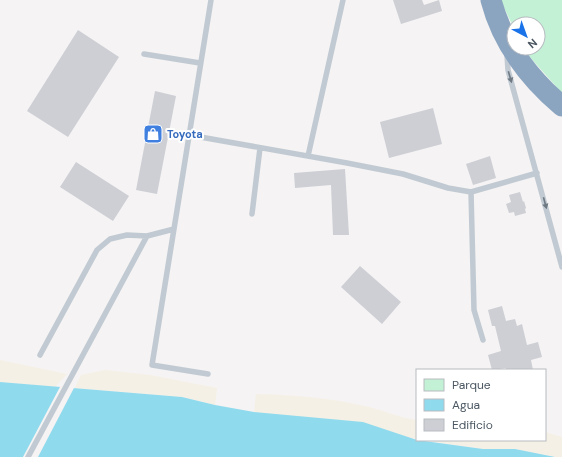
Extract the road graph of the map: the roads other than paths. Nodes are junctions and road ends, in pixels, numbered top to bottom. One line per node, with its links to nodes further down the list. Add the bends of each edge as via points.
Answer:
1 (211, 0): 8 (lane)
2 (344, 0): 12 (lane)
3 (491, 0): 4 (highway)
4 (506, 39)
5 (144, 54): 8 (lane)
6 (507, 56): 13 (lane, one-way to 13, via 508,70)
7 (517, 56): 9 (highway, via 527,71)
8 (200, 63): 10 (lane)
9 (562, 106)
10 (189, 135): 11 (lane); 16 (lane)
11 (260, 148): 12 (lane); 15 (lane)
12 (308, 156): 14 (lane, via 403,174 448,188)
13 (537, 173): 14 (lane); 18 (lane, one-way to 18)
14 (471, 192): 19 (lane, via 474,310)
15 (252, 214)
16 (174, 229): 17 (lane); 21 (lane, via 152,365)
17 (146, 236): 20 (lane, via 127,235 110,239 97,250); 22 (lane)
18 (562, 267)
19 (483, 340)
20 (40, 355)
21 (208, 374)
22 (28, 457)

